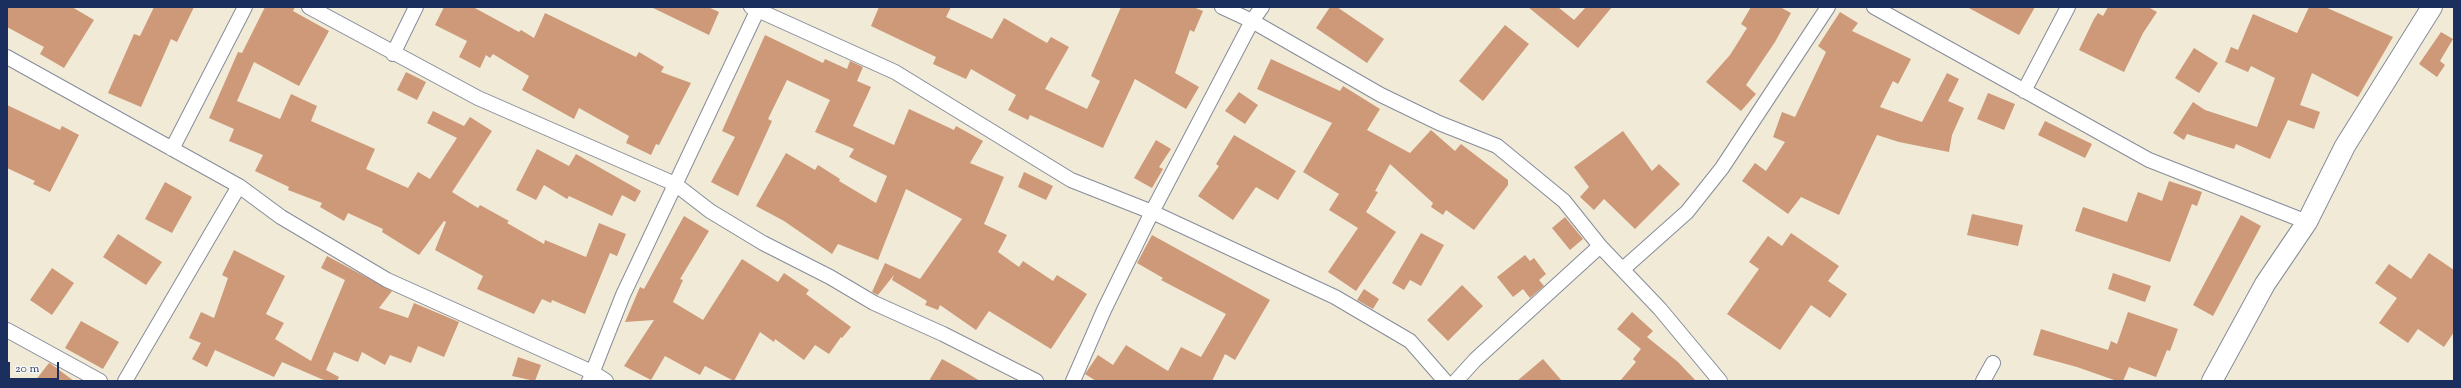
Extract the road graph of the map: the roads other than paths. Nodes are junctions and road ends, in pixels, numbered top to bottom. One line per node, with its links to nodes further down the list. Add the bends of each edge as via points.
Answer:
1 (245, 7): 15 (street)
2 (309, 7): 12 (street)
3 (416, 7): 12 (street)
4 (1222, 7): 11 (street)
5 (1262, 7): 11 (street)
6 (1828, 7): 21 (street, via 1722,168 1687,212)
7 (1874, 7): 14 (street)
8 (2068, 7): 14 (street)
9 (2432, 7): 19 (street, via 2345,146)
10 (756, 8): 16 (street); 18 (street, via 895,72 1071,180)
11 (1252, 21): 18 (street); 20 (street, via 1381,95 1439,123 1498,146 1564,201)
12 (393, 54): 16 (street, via 478,98)
13 (7, 57): 15 (street)
14 (2024, 91): 19 (street, via 2149,160)
15 (172, 149): 17 (street)
16 (675, 184): 24 (street, via 623,294); 28 (street, via 710,211 763,243 874,303 943,334)
17 (239, 186): 24 (street, via 281,217 387,280); 26 (street)
18 (1152, 212): 29 (street); 30 (street, via 1335,297 1410,342)
19 (2307, 222): 34 (street, via 2266,284)
20 (1600, 246): 21 (street); 31 (street, via 1475,360)
21 (1623, 269): 32 (street)
22 (7, 330): 25 (street)
23 (1993, 363): 33 (street)
24 (590, 377): 27 (street)
25 (100, 381)
26 (125, 381)
27 (606, 381)
28 (1036, 381)
29 (1073, 381)
30 (1445, 381)
31 (1456, 381)
32 (1720, 381)
33 (1983, 381)
34 (2212, 381)

